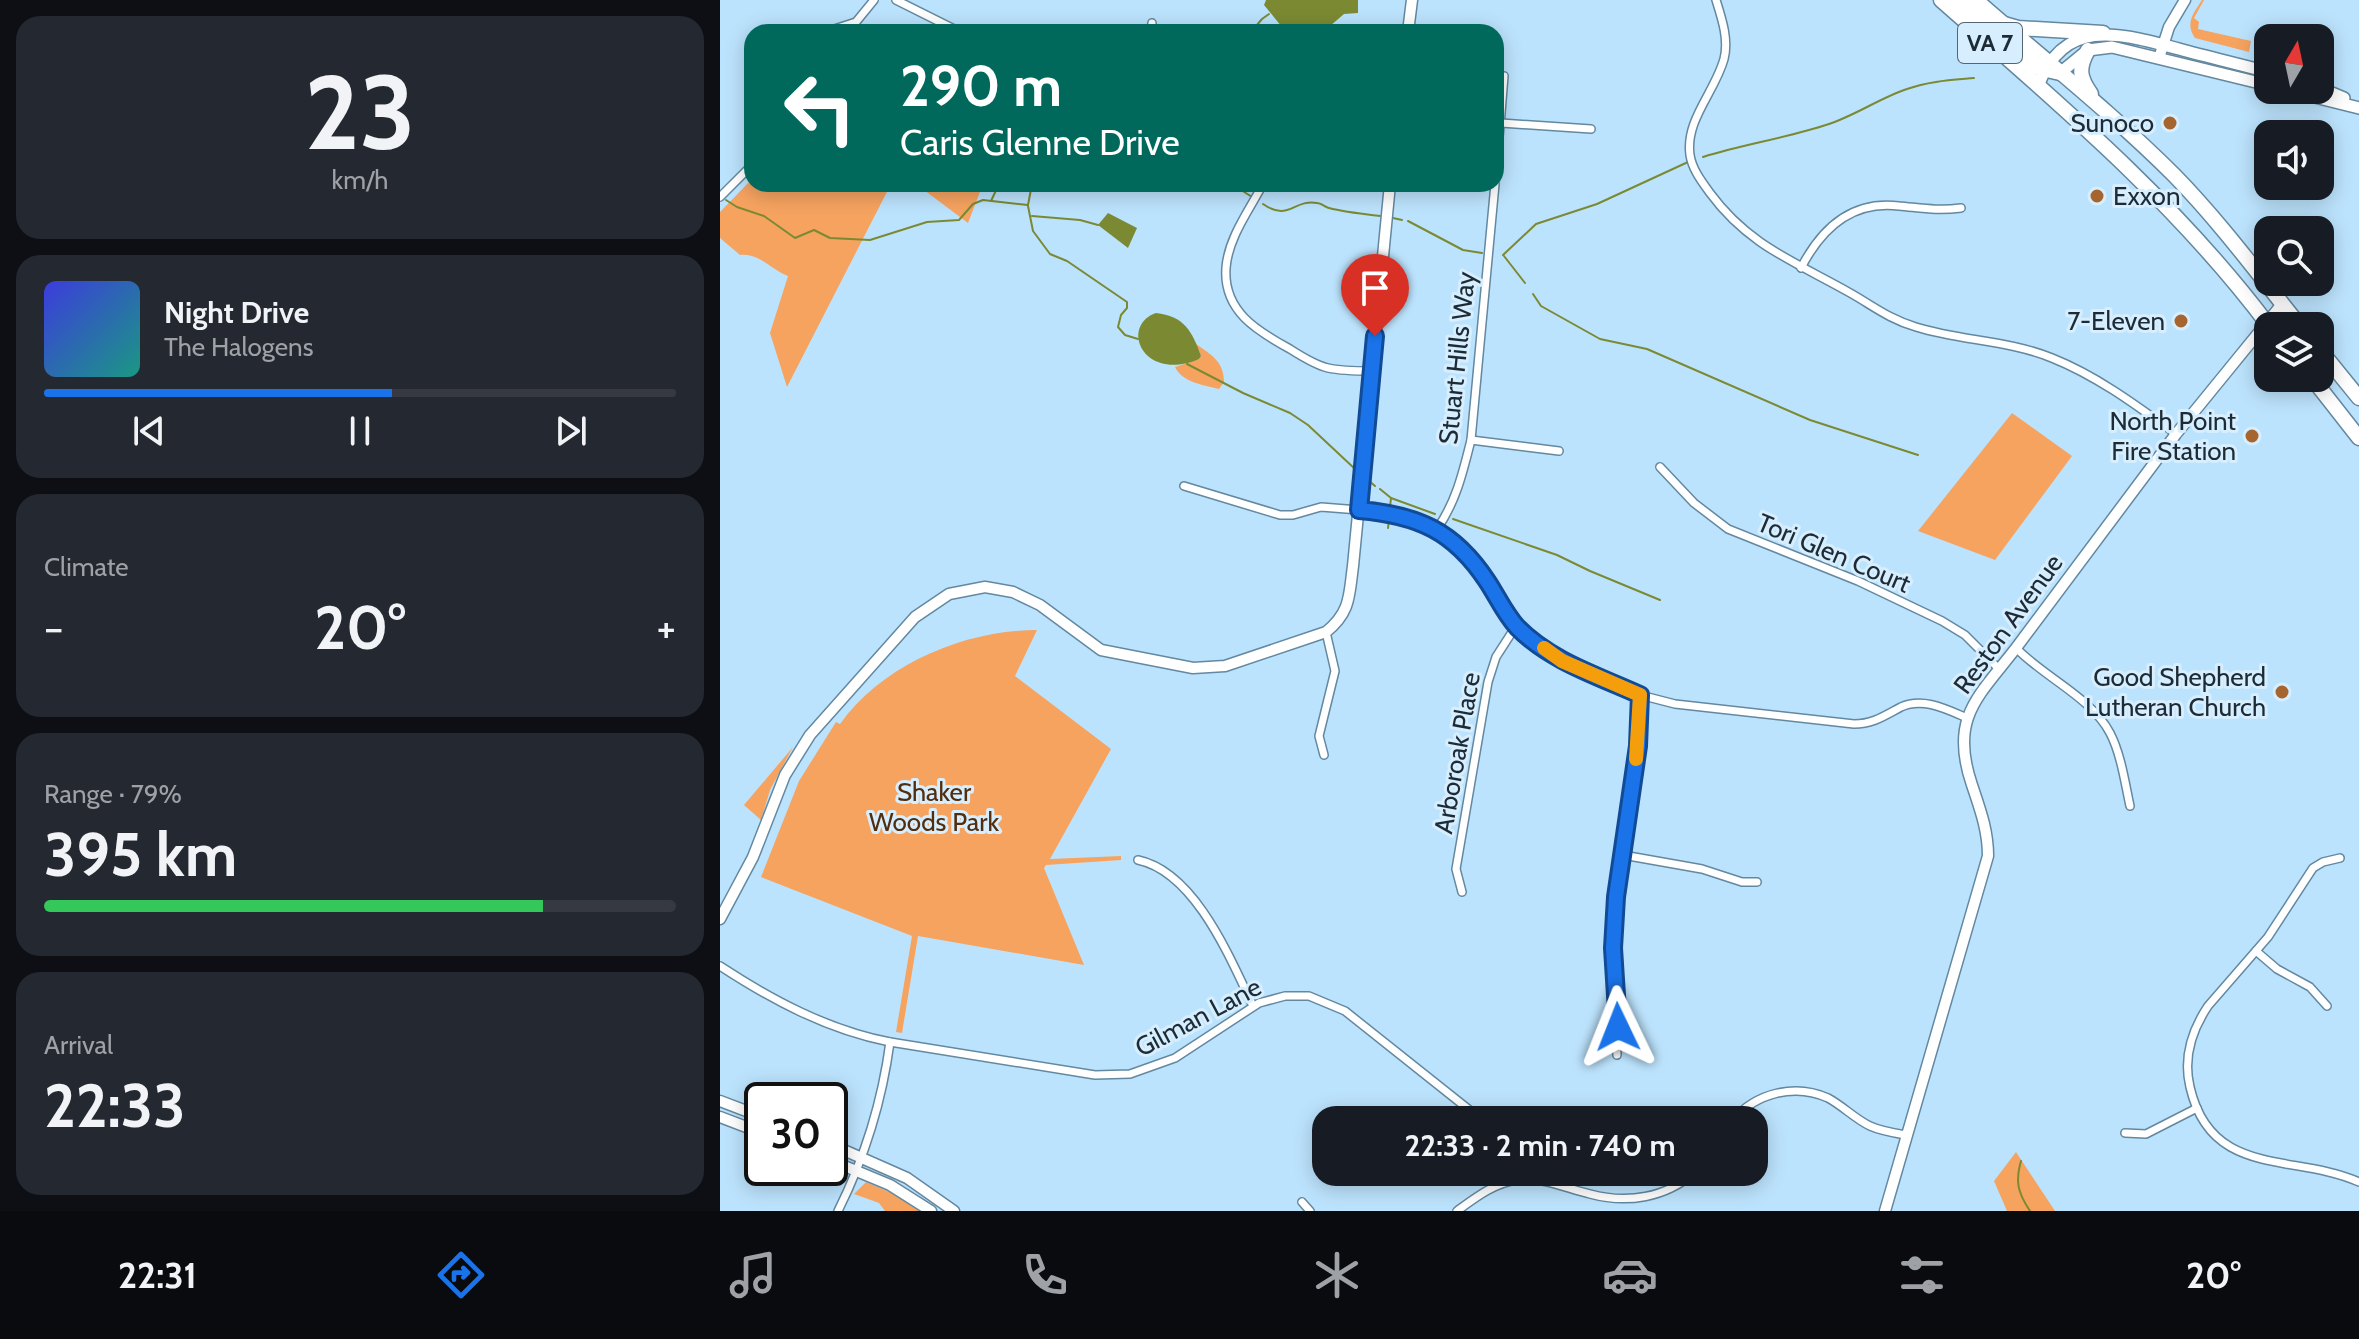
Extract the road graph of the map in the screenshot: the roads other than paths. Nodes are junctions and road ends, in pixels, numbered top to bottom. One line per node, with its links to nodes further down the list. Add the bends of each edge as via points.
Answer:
1 (874, 0): 10 (street)
2 (896, 0): 11 (street)
3 (1412, 0): 12 (street)
4 (1716, 0): 33 (street, via 1726,39 1724,58 1692,126 1690,156 1726,215 1753,239)
5 (1941, 0): 20 (highway, VA 7)
6 (1959, 0): 18 (highway)
7 (1976, 0): 9 (highway, VA 7)
8 (2185, 0): 14 (street)
9 (2003, 23): 13 (highway); 18 (highway, VA 7)
10 (850, 24)
11 (944, 24)
12 (1409, 24)
13 (2103, 33): 14 (main road); 18 (main road, via 2075,42)
14 (2162, 44): 16 (street); 17 (main road)
15 (2088, 50): 16 (main road, via 2112,47); 18 (main road); 23 (highway, via 2080,76)
16 (2159, 58): 19 (main road)
17 (2254, 68)
18 (2051, 69): 20 (main road); 23 (highway, VA 7)
19 (2254, 82)
20 (2038, 86): 35 (highway, VA 7, via 2166,205)
21 (2334, 94): 24 (main road)
22 (2334, 100): 24 (main road)
23 (2097, 105): 34 (highway, VA 7, via 2192,195)
24 (2359, 106)
25 (1504, 123): 26 (street)
26 (1591, 129)
27 (744, 173): 31 (street)
28 (1259, 192): 40 (street, via 1226,265 1229,294 1237,309 1260,332 1326,367)
29 (1389, 192): 40 (street)
30 (1494, 192): 45 (street, Stuart Hills Way)
31 (720, 197)
32 (1961, 208): 33 (street, via 1879,205 1847,214 1813,245)
33 (1801, 268): 43 (street, via 1883,315 1917,328 2033,350 2088,374)
34 (2282, 304): 36 (street, Reston Avenue); 37 (highway, VA 7)
35 (2257, 312)
36 (2277, 312)
37 (2289, 312)
38 (2254, 342): 43 (street, Reston Avenue)
39 (2334, 367): 42 (highway)
40 (1371, 371): 49 (street)
41 (2323, 392): 44 (highway)
42 (2359, 398)
43 (2176, 434): 53 (street, Reston Avenue)
44 (2359, 438)
45 (1471, 440): 46 (street); 50 (street, Stuart Hills Way, via 1462,479)
46 (1559, 451)
47 (1660, 467): 54 (street, Tori Glen Court, via 1728,529 1942,621 1965,635)
48 (1184, 486): 49 (street, via 1284,515 1321,507)
49 (1359, 510): 50 (street, via 1393,514); 52 (street, via 1345,613)
50 (1437, 529): 51 (street, via 1473,560)
51 (1516, 626): 55 (street, via 1562,661); 63 (street, Arboroak Place, via 1496,657 1488,682 1456,869)
52 (1326, 632): 57 (street, via 1335,671 1319,736); 64 (street, via 1225,666 1193,668 1101,650 1040,605 1013,592 985,587 949,594 915,617 810,735 785,775 753,857)
53 (2016, 648): 54 (street, Reston Avenue); 58 (street, via 2103,722)
54 (1998, 668): 56 (street, Reston Avenue)
55 (1640, 695): 56 (street, via 1675,704 1854,724 1878,721 1904,706 1922,703); 59 (street)
56 (1967, 718): 79 (street, Reston Avenue, via 1963,751 1986,828 1988,856)
57 (1324, 755)
58 (2130, 806)
59 (1623, 855): 62 (street); 70 (street, via 1613,948)
60 (2340, 858): 65 (street, via 2313,868)
61 (1138, 860): 67 (street, via 1163,869 1201,910)
62 (1757, 882)
63 (1462, 892)
64 (720, 919)
65 (2256, 951): 68 (street, via 2310,987); 74 (street, via 2195,1029 2188,1070)
66 (720, 966): 69 (street, Gilman Lane, via 783,1004)
67 (1253, 1006): 69 (street, Gilman Lane, via 1175,1058 1130,1074 1095,1075); 72 (street, Gilman Lane, via 1297,995 1334,1004)
68 (2327, 1006)
69 (890, 1042): 81 (street)
70 (1617, 1055)
71 (720, 1101): 75 (street)
72 (1464, 1106)
73 (1748, 1106): 79 (street, via 1785,1091 1803,1091 1826,1097 1874,1128)
74 (2197, 1108): 78 (street, via 2154,1132); 84 (street, via 2213,1131 2243,1154)
75 (744, 1110)
76 (720, 1117): 77 (street)
77 (744, 1126)
78 (2125, 1133)
79 (1906, 1135): 94 (street, Reston Avenue)
80 (848, 1151): 81 (street)
81 (862, 1157): 83 (street); 91 (street, via 922,1187)
82 (848, 1168): 83 (street)
83 (856, 1171): 89 (street); 90 (street)
84 (2359, 1182)
85 (1497, 1186): 93 (street)
86 (1563, 1186): 87 (street, via 1633,1199)
87 (1674, 1186)
88 (1302, 1202): 92 (street)
89 (838, 1211)
90 (931, 1211)
91 (954, 1211)
92 (1310, 1211)
93 (1457, 1211)
94 (1885, 1211)

